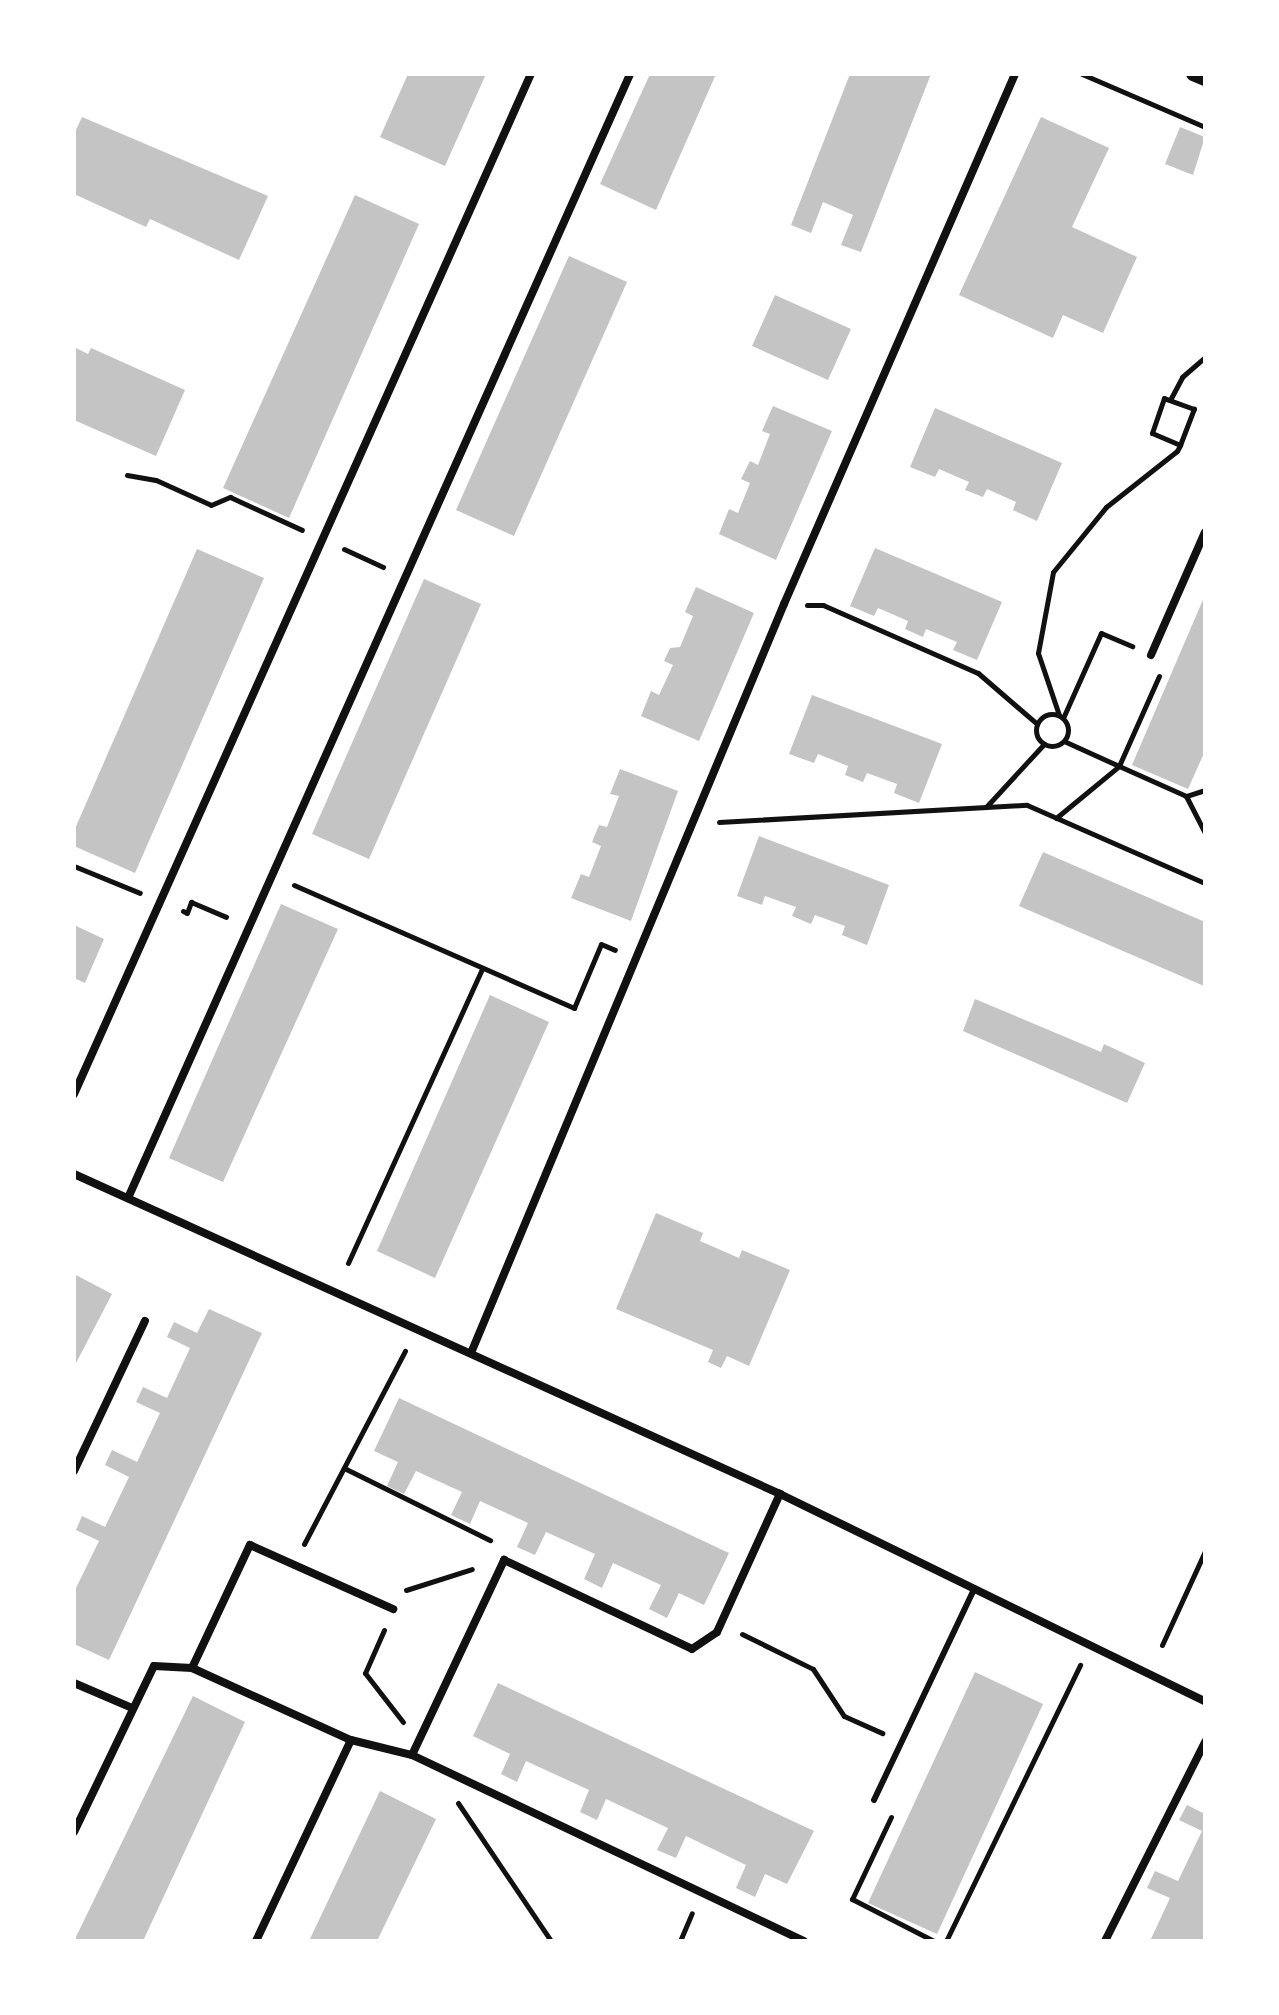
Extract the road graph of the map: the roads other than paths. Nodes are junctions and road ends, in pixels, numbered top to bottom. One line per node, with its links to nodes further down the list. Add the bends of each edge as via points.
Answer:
1 (531, 74): 8 (street)
2 (630, 74): 10 (street)
3 (1015, 74): 12 (street, via 784,604)
4 (1193, 74): 5 (street)
5 (1205, 79)
6 (1205, 532): 7 (street)
7 (1151, 655)
8 (74, 1094)
9 (74, 1174): 10 (street)
10 (128, 1198): 12 (street)
11 (145, 1321): 13 (street)
12 (471, 1353): 14 (street)
13 (74, 1471)
14 (780, 1494): 15 (street); 23 (street, via 721,1623 692,1649 504,1560)
15 (974, 1589): 19 (street); 24 (lane)
16 (393, 1609): 17 (street, via 250,1545)
17 (192, 1668): 20 (street, via 154,1666); 21 (street)
18 (74, 1683): 20 (street)
19 (1205, 1701)
20 (132, 1708): 25 (street)
21 (351, 1740): 23 (street); 26 (street)
22 (1205, 1742): 28 (street)
23 (412, 1755): 27 (street)
24 (874, 1800)
25 (74, 1832)
26 (256, 1941)
27 (804, 1941)
28 (1105, 1941)

